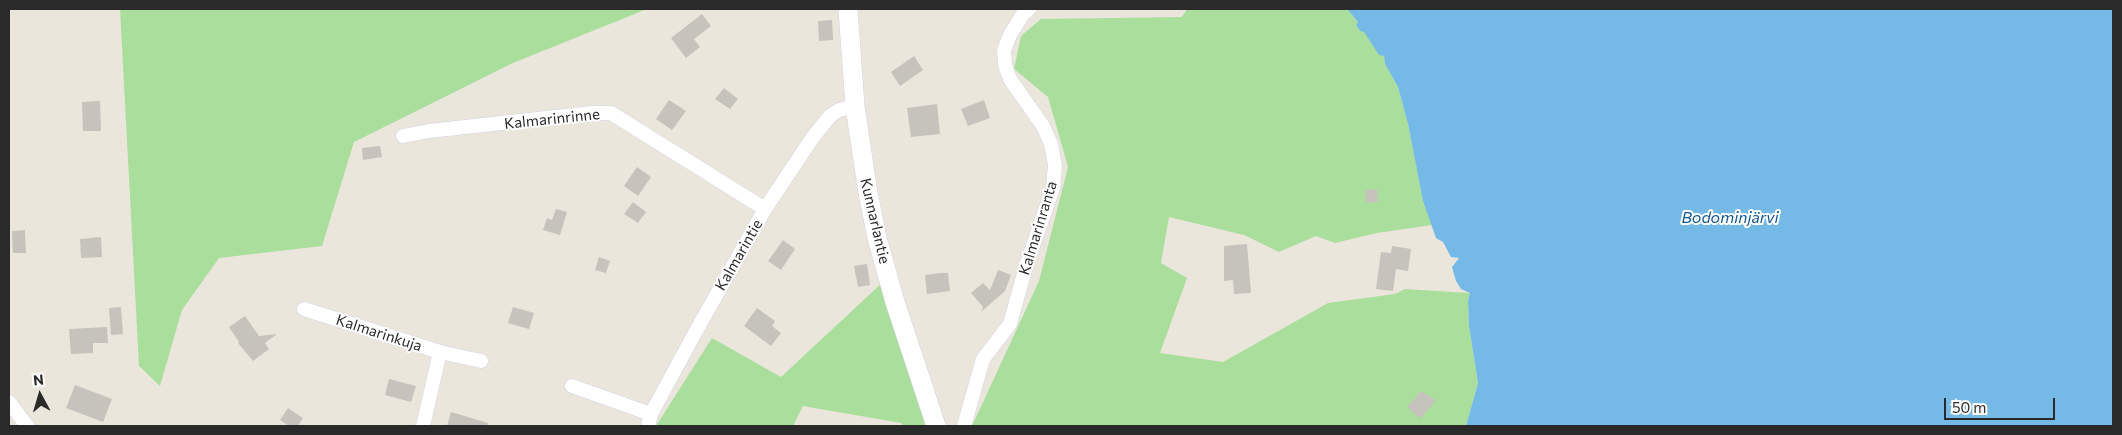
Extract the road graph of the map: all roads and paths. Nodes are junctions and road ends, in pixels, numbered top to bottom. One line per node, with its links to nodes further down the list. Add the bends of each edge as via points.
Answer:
1 (848, 9): 3 (main road, Kunnarlantie)
2 (1029, 9): 15 (street, Kalmarinranta, via 1010,35 1004,50 1005,66 1052,144 1055,165 1053,188 1010,324 983,360)
3 (855, 106): 5 (street, Kalmarintie, via 830,116); 14 (main road, Kunnarlantie, via 877,238)
4 (403, 136): 5 (street, Kalmarinrinne, via 611,113)
5 (765, 209): 11 (street, Kalmarintie)
6 (304, 309): 7 (street, Kalmarinkuja)
7 (440, 352): 8 (street); 13 (street, Kalmarinkuja)
8 (481, 361)
9 (572, 386): 11 (street)
10 (9, 402): 12 (street)
11 (649, 420)
12 (27, 426)
13 (423, 426)
14 (936, 426)
15 (964, 426)

